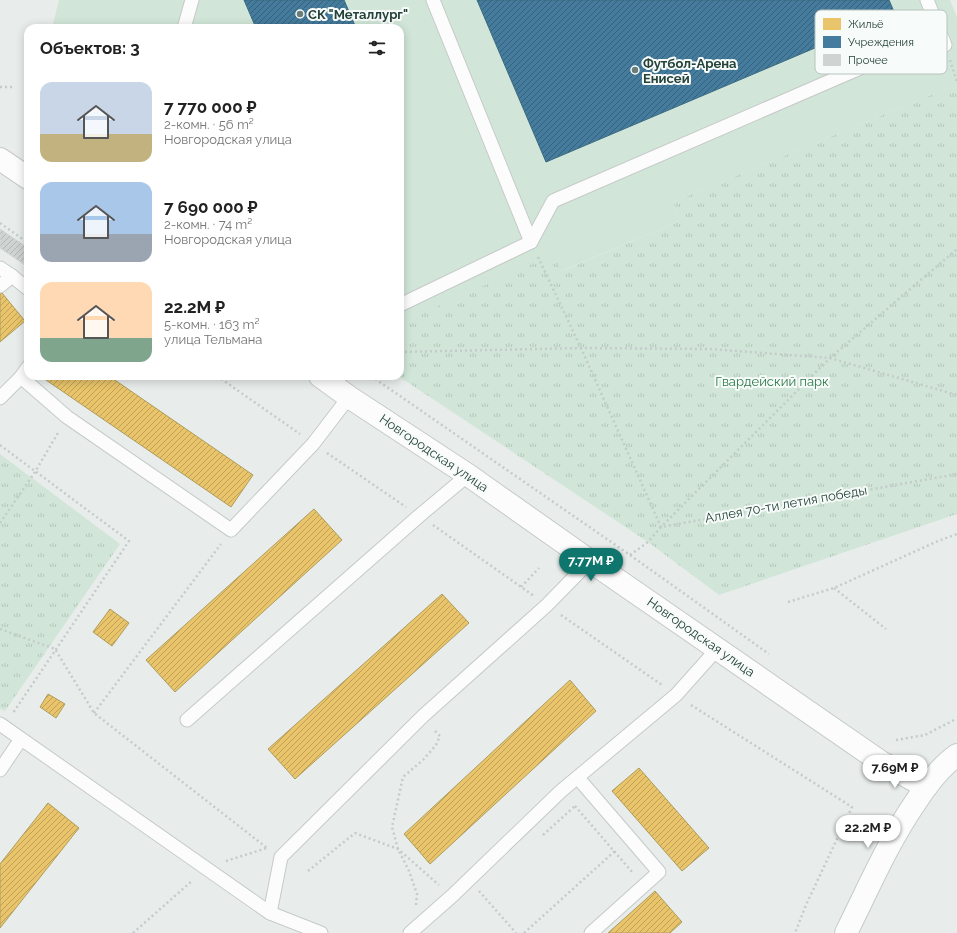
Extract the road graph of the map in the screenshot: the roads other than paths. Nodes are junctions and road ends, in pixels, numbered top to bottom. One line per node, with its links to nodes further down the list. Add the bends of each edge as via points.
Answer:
1 (192, 0): 5 (lane)
2 (433, 0): 9 (lane)
3 (927, 0): 4 (lane)
4 (931, 10)
5 (185, 24)
6 (846, 74): 9 (lane, via 553,201)
7 (0, 159): 8 (street)
8 (24, 175)
9 (532, 242): 14 (lane)
10 (0, 268): 11 (lane)
11 (12, 276): 12 (lane); 13 (lane)
12 (0, 286)
13 (24, 286)
14 (404, 304)
15 (24, 372): 19 (lane)
16 (32, 380): 18 (lane, via 67,417 231,530 313,444)
17 (326, 380): 18 (street, Новгородская улица)
18 (349, 397): 20 (street, Новгородская улица)
19 (0, 398)
20 (468, 475): 21 (street, Новгородская улица); 23 (lane)
21 (590, 561): 22 (street, Новгородская улица); 30 (lane, via 547,605 423,716 280,857)
22 (718, 648): 28 (lane, via 676,695); 29 (street, Новгородская улица, via 881,762)
23 (187, 720)
24 (2, 725): 25 (lane)
25 (21, 739): 27 (lane); 30 (lane)
26 (955, 760): 29 (street)
27 (0, 770)
28 (578, 778): 31 (lane); 33 (lane, via 659,872)
29 (926, 787): 34 (street, via 898,828)
30 (270, 913): 32 (lane)
31 (412, 931)
32 (321, 933)
33 (591, 933)
34 (846, 933)

